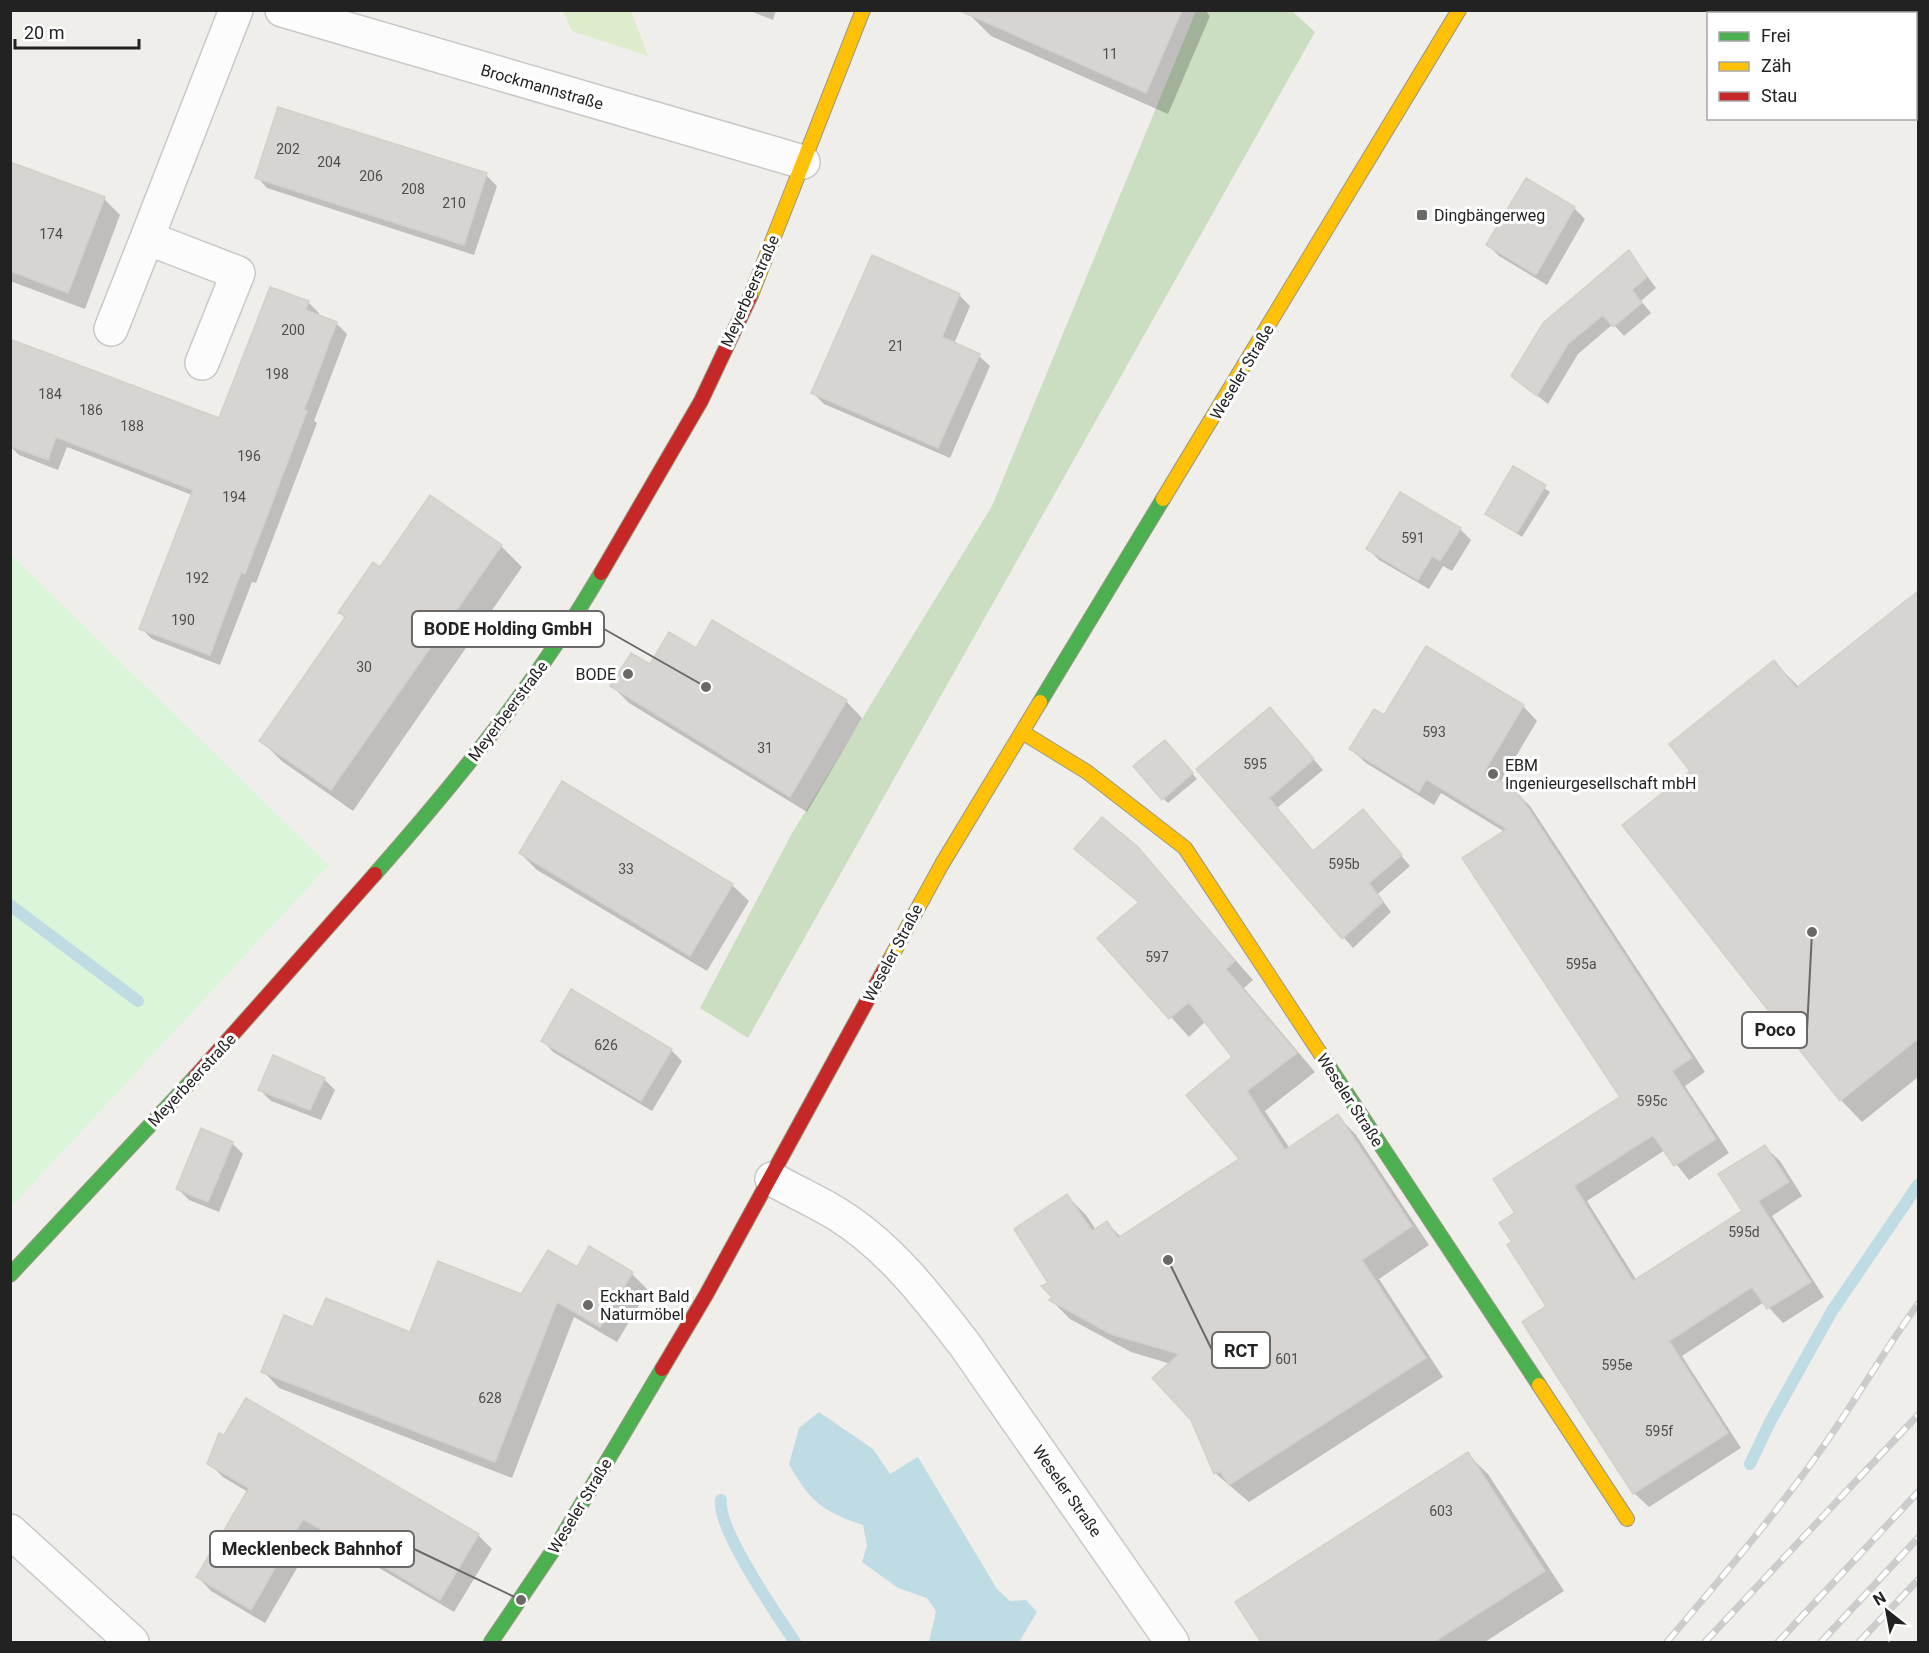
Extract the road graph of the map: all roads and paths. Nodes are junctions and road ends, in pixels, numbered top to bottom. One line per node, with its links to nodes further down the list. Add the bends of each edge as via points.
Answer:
1 (236, 10): 6 (street)
2 (282, 10): 5 (street, Brockmannstraße)
3 (863, 10): 5 (street, Meyerbeerstraße)
4 (1456, 11): 9 (street, Weseler Straße)
5 (803, 162): 11 (street, Meyerbeerstraße, via 757,281 700,401 565,634 446,794 224,1046)
6 (147, 238): 7 (street); 8 (street, via 238,273)
7 (111, 329)
8 (202, 363)
9 (1022, 732): 10 (street, Weseler Straße, via 937,873); 12 (street, Weseler Straße, via 1087,772 1185,848)
10 (772, 1179): 15 (street, Weseler Straße, via 560,1540); 16 (street, Weseler Straße, via 859,1229 933,1304)
11 (10, 1275)
12 (1627, 1519)
13 (10, 1531): 14 (street)
14 (132, 1642)
15 (491, 1642)
16 (1172, 1642)

